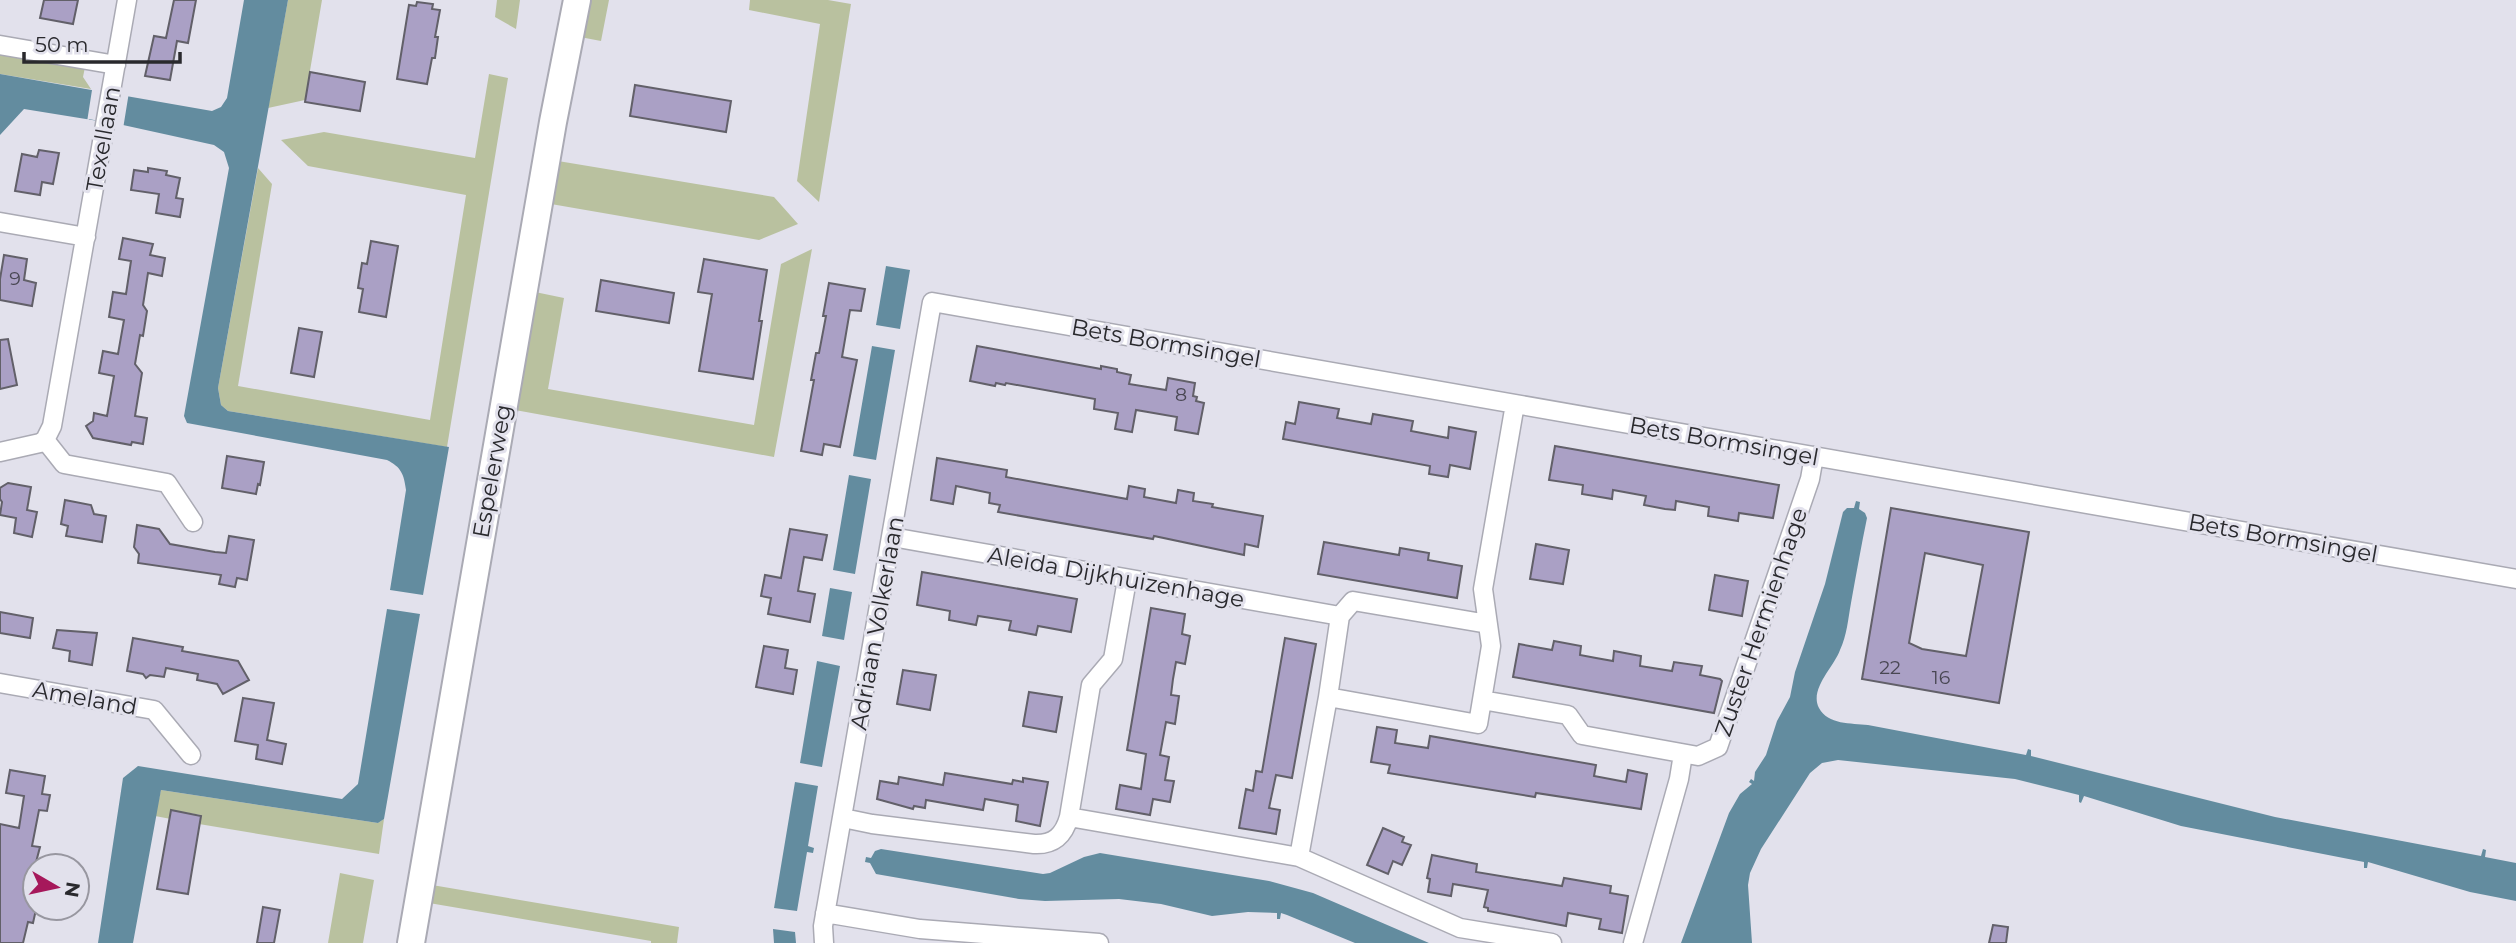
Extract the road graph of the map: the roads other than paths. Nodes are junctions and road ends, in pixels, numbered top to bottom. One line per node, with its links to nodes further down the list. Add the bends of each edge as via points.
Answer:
1 (127, 0): 5 (street, Texellaan)
2 (560, 0): 28 (main road, Espelerweg)
3 (577, 0): 29 (main road, Espelerweg)
4 (0, 45): 5 (street)
5 (116, 65): 7 (street, Texellaan)
6 (0, 222): 7 (street)
7 (86, 237): 10 (street, Texellaan, via 54,419)
8 (932, 302): 9 (street, Bets Bormsingel); 14 (street, Adriaan Volkerlaan)
9 (1515, 404): 12 (street, Bets Bormsingel); 18 (street, via 1483,589)
10 (45, 440): 11 (street); 13 (street, via 64,464 167,483)
11 (0, 452)
12 (1814, 456): 15 (street, Bets Bormsingel); 22 (street, Zuster Hermienhage, via 1718,747 1698,756)
13 (193, 522)
14 (892, 537): 16 (street, Aleida Dijkhuizenhage); 25 (street, Adriaan Volkerlaan)
15 (2516, 579)
16 (1126, 580): 17 (street, Aleida Dijkhuizenhage); 24 (street, via 1113,660 1091,685)
17 (1340, 616): 18 (street, via 1353,601); 20 (street)
18 (1488, 624): 21 (street, via 1491,646)
19 (0, 683): 23 (street, Ameland, via 155,710)
20 (1328, 697): 21 (street, via 1478,723); 26 (street)
21 (1482, 700): 22 (street, Zuster Hermienhage, via 1568,715 1582,735)
22 (1683, 754): 33 (street)
23 (191, 755)
24 (1069, 817): 25 (street, via 1063,833 1042,845); 26 (street)
25 (843, 818): 27 (street, Adriaan Volkerlaan)
26 (1299, 857): 32 (street, via 1460,928)
27 (825, 913): 30 (street, Adriaan Volkerlaan); 31 (street, via 920,929)
28 (400, 943)
29 (411, 943)
30 (824, 943)
31 (1099, 943)
32 (1552, 943)
33 (1633, 943)

